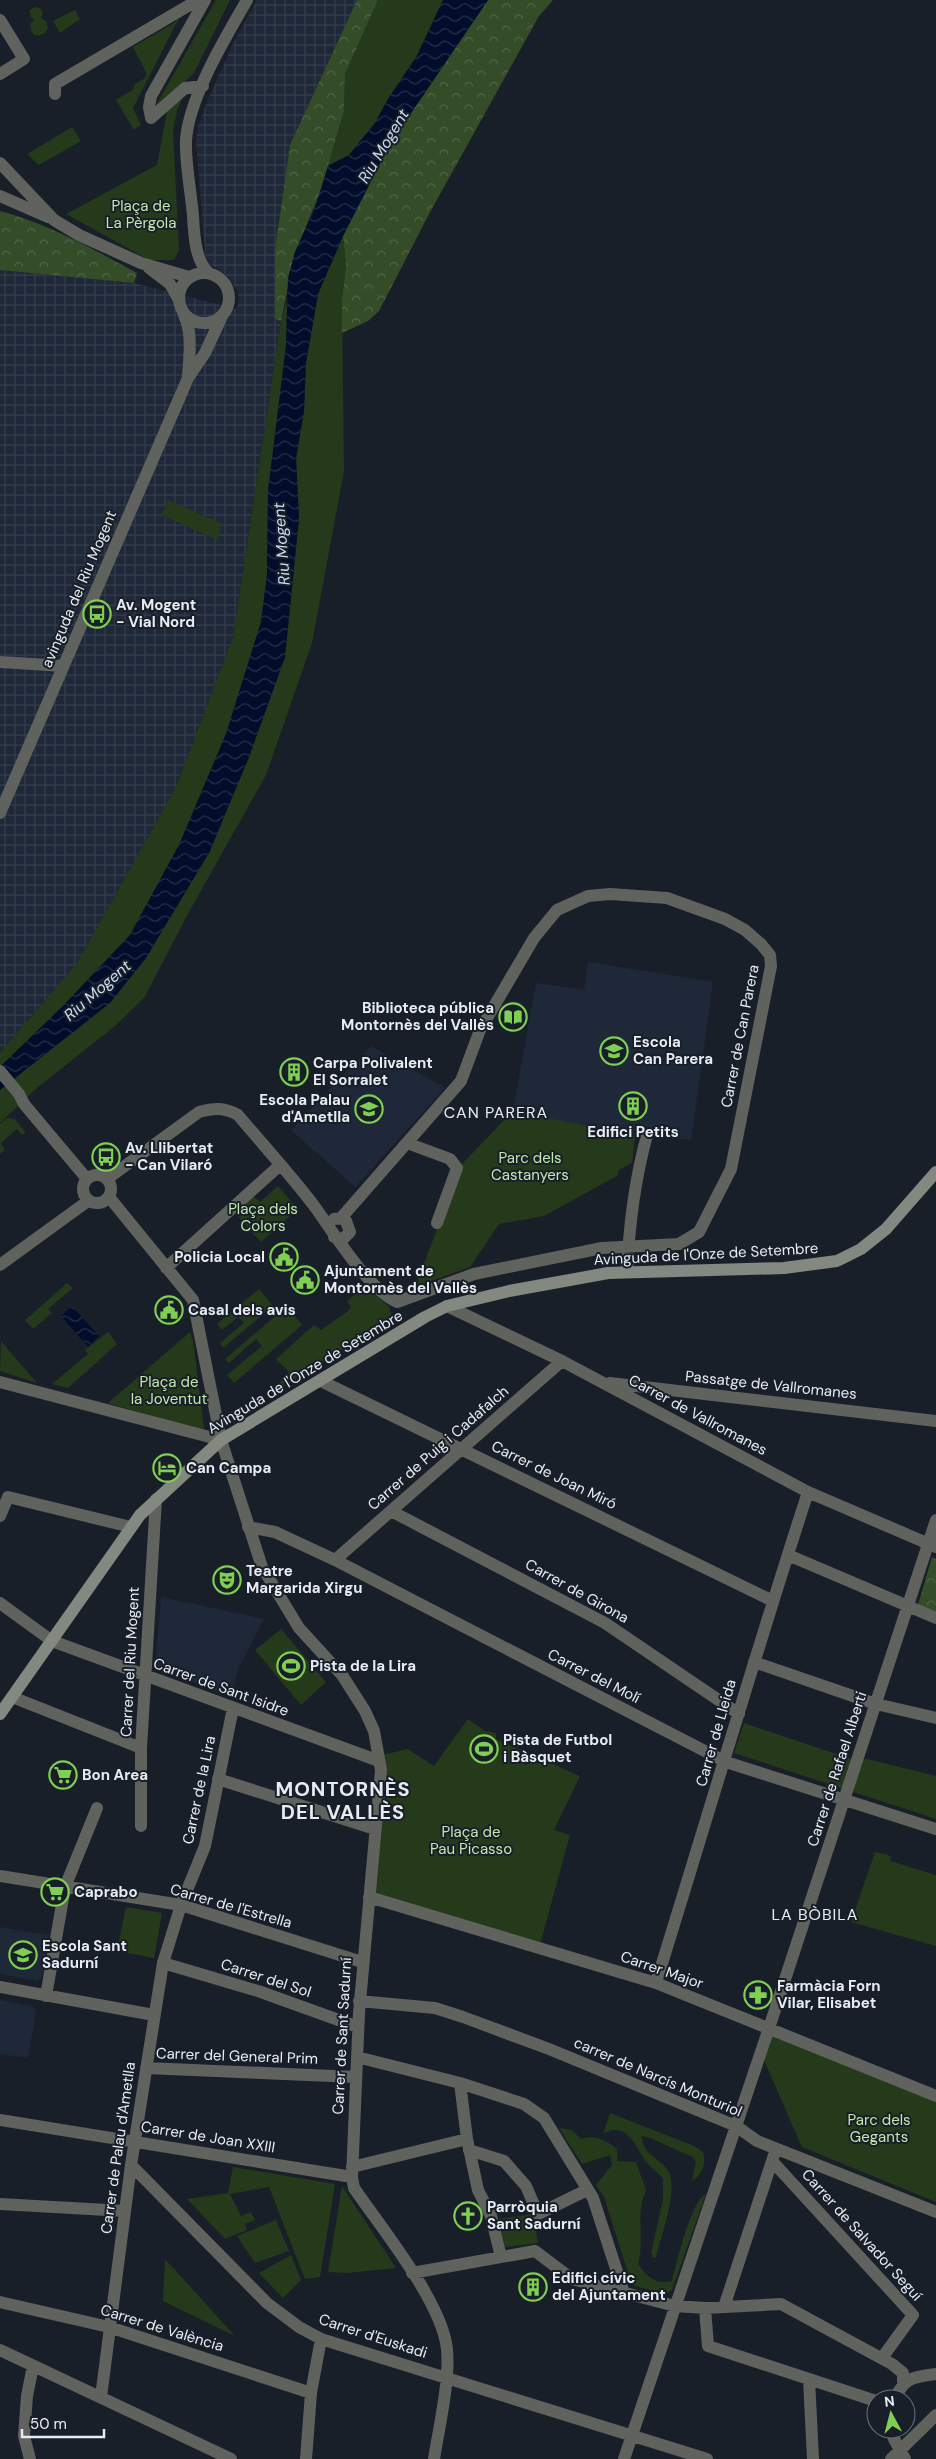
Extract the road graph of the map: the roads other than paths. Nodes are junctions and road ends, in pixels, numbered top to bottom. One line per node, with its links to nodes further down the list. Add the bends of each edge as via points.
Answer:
1 (198, 0): 7 (street, via 55,84)
2 (204, 0): 6 (street, via 151,96 151,118 185,88)
3 (247, 0): 6 (street)
4 (0, 20): 5 (street, via 24,59)
5 (0, 74)
6 (203, 86): 11 (street, via 193,108 186,140)
7 (55, 94)
8 (0, 163): 10 (street)
9 (0, 196): 10 (street)
10 (54, 220): 12 (street)
11 (195, 239): 13 (street, via 201,263); 14 (street)
12 (141, 263): 14 (street); 15 (street, via 170,284)
13 (209, 274): 14 (street); 16 (street, via 218,277 227,288 229,302)
14 (190, 277): 15 (street, via 182,284)
15 (178, 298): 17 (street)
16 (223, 314): 17 (street, via 204,324 193,322); 18 (street, avinguda del Riu Mogent, via 211,342)
17 (184, 315): 18 (street, avinguda del Riu Mogent, via 190,344)
18 (188, 378): 20 (street, avinguda del Riu Mogent)
19 (0, 662): 20 (street)
20 (63, 666): 21 (street, avinguda del Riu Mogent)
21 (0, 813)
22 (0, 1071): 24 (street)
23 (0, 1084): 24 (street, via 13,1099)
24 (24, 1104): 29 (street)
25 (647, 1135): 35 (street)
26 (407, 1143): 33 (street, via 450,1159 457,1168); 34 (street, Carrer de Can Parera); 35 (street, Carrer de Can Parera, via 461,1081 480,1030 534,938 557,910 588,896 610,894 667,898 725,919 761,944 770,955 772,966 731,1169 699,1232 679,1244)
27 (280, 1165): 30 (street, via 238,1115 227,1109 214,1108 199,1112); 34 (street, via 315,1207); 37 (street)
28 (936, 1172): 38 (street, Avinguda de l'Onze de Setembre, via 886,1229 861,1249 837,1261 784,1268)
29 (87, 1179): 30 (street, via 95,1175); 32 (street, via 82,1190)
30 (107, 1179): 31 (street, via 111,1188)
31 (109, 1197): 32 (street, via 100,1203); 37 (street, Carrer de Sant Sadurní)
32 (88, 1201): 36 (street)
33 (437, 1222)
34 (335, 1225): 35 (street, Carrer de Can Parera, via 349,1253 386,1297 397,1302 474,1274 602,1248)
35 (628, 1247): 38 (street)
36 (0, 1265)
37 (166, 1268): 45 (street, Carrer de Sant Sadurní, via 193,1300)
38 (627, 1272): 39 (street, Avinguda de l'Onze de Setembre, via 509,1291)
39 (447, 1306): 40 (street, Carrer de Vallromanes); 41 (street, Avinguda de l'Onze de Setembre)
40 (562, 1361): 43 (street, Carrer de Vallromanes); 46 (street, Carrer de Puig i Cadafalch)
41 (321, 1381): 45 (street, Avinguda de l'Onze de Setembre); 46 (street, Carrer de Joan Miró)
42 (0, 1382): 45 (street)
43 (602, 1382): 44 (street, Passatge de Vallromanes); 47 (street, Carrer de Vallromanes)
44 (936, 1420)
45 (221, 1440): 48 (street, Avinguda de l'Onze de Setembre); 52 (street, Carrer de Sant Sadurní)
46 (462, 1448): 49 (street, Carrer de Puig i Cadafalch); 57 (street, Carrer de Joan Miró)
47 (808, 1492): 54 (street, Carrer de Vallromanes); 55 (street, Carrer de Lleida)
48 (156, 1499): 53 (street, Avinguda de l'Onze de Setembre); 63 (street, Carrer del Riu Mogent)
49 (391, 1511): 56 (street, Carrer de Puig i Cadafalch); 68 (street, Carrer de Girona, via 605,1623)
50 (0, 1516): 53 (street, via 8,1497)
51 (936, 1520): 54 (street, Carrer de Rafael Alberti)
52 (248, 1526): 56 (street, Carrer del Molí, via 275,1532); 71 (street, Carrer de Sant Sadurní, via 262,1567 299,1628 342,1675 365,1711 374,1731)
53 (131, 1527): 61 (street, Avinguda de l'Onze de Setembre)
54 (932, 1545): 59 (street, Carrer de Rafael Alberti)
55 (788, 1555): 57 (street, Carrer de Lleida); 59 (street)
56 (335, 1560): 72 (street, Carrer del Molí)
57 (773, 1601): 62 (street, Carrer de Lleida)
58 (0, 1603): 61 (street, Carrer de Sant Isidre)
59 (908, 1604): 60 (street); 65 (street, Carrer de Rafael Alberti)
60 (936, 1618)
61 (52, 1641): 63 (street, Carrer de Sant Isidre); 64 (street, Avinguda de l'Onze de Setembre)
62 (754, 1662): 65 (street); 68 (street, Carrer de Lleida)
63 (145, 1676): 66 (street, Carrer de Sant Isidre); 70 (street, Carrer del Riu Mogent)
64 (12, 1697): 67 (street, Avinguda de l'Onze de Setembre); 70 (street)
65 (876, 1704): 69 (street); 74 (street, Carrer de Rafael Alberti)
66 (233, 1708): 71 (street, Carrer de Sant Isidre); 73 (street, Carrer de la Lira)
67 (0, 1714)
68 (739, 1714): 72 (street, Carrer de Lleida)
69 (936, 1718)
70 (141, 1748): 76 (street, Carrer del Riu Mogent)
71 (379, 1761): 77 (street, Carrer de Sant Sadurní, via 381,1770)
72 (726, 1762): 74 (street, Carrer del Molí); 85 (street, Carrer de Lleida)
73 (218, 1779): 77 (street); 82 (street, Carrer de la Lira, via 205,1846)
74 (845, 1800): 78 (street, Carrer del Molí); 91 (street, Carrer de Rafael Alberti)
75 (97, 1808): 80 (street)
76 (141, 1826)
77 (375, 1828): 81 (street, Carrer de Sant Sadurní)
78 (936, 1829)
79 (0, 1876): 80 (street, Carrer de l'Estrella)
80 (64, 1887): 82 (street, Carrer de l'Estrella); 87 (street)
81 (369, 1897): 83 (street, Carrer de Sant Sadurní); 85 (street, Carrer Major)
82 (181, 1905): 83 (street, Carrer de l'Estrella); 84 (street, Carrer de Palau d'Ametlla)
83 (362, 1962): 88 (street, Carrer de Sant Sadurní)
84 (163, 1963): 89 (street, Carrer de Palau d'Ametlla); 90 (street, Carrer del Sol, via 258,1991)
85 (656, 1983): 91 (street, Carrer Major)
86 (0, 1987): 87 (street)
87 (46, 1996): 89 (street)
88 (360, 2001): 90 (street, Carrer de Sant Sadurní); 98 (street, carrer de Narcís Monturiol, via 428,2007 463,2017)
89 (154, 2015): 93 (street, Carrer de Palau d'Ametlla)
90 (358, 2027): 92 (street, Carrer de Sant Sadurní)
91 (769, 2028): 96 (street, Carrer Major); 98 (street, Carrer de Rafael Alberti)
92 (357, 2057): 94 (street, Carrer de Sant Sadurní); 95 (street)
93 (146, 2068): 94 (street, Carrer del General Prim); 99 (street, Carrer de Palau d'Ametlla)
94 (356, 2077): 104 (street, Carrer de Sant Sadurní)
95 (460, 2083): 100 (street); 105 (street, via 524,2104 544,2118)
96 (936, 2096)
97 (0, 2120): 99 (street, Carrer de Joan XXIII)
98 (736, 2126): 101 (street, carrer de Narcís Monturiol, via 757,2141); 113 (street, Carrer de Rafael Alberti)
99 (134, 2142): 103 (street, Carrer de Palau d'Ametlla); 104 (street, Carrer de Joan XXIII)
100 (468, 2145): 104 (street); 105 (street, via 504,2161 526,2186 538,2214); 109 (street, via 478,2190 492,2216)
101 (776, 2148): 102 (street); 108 (street, carrer de Narcís Monturiol)
102 (772, 2161): 114 (street); 119 (street, Carrer de Salvador Seguí, via 913,2315)
103 (131, 2166): 107 (street, Carrer de Palau d'Ametlla); 117 (street, Carrer d'Euskadi, via 267,2303 298,2327)
104 (352, 2172): 110 (street, via 354,2188)
105 (587, 2190): 111 (street, via 593,2198)
106 (0, 2204): 107 (street)
107 (125, 2211): 116 (street, Carrer de Palau d'Ametlla)
108 (936, 2212)
109 (501, 2257): 110 (street); 111 (street, via 535,2251 572,2278)
110 (412, 2273): 122 (street, via 438,2313 443,2327 447,2349)
111 (623, 2290): 113 (street)
112 (0, 2302): 116 (street, Carrer de València)
113 (675, 2306): 115 (street); 130 (street, Carrer de Rafael Alberti)
114 (724, 2307): 115 (street); 119 (street, via 781,2304)
115 (705, 2308): 123 (street, via 708,2346)
116 (109, 2327): 126 (street, Carrer de València); 127 (street, Carrer de Palau d'Ametlla)
117 (322, 2339): 122 (street, Carrer d'Euskadi); 126 (street)
118 (0, 2350): 120 (street)
119 (882, 2358): 124 (street, via 901,2369)
120 (33, 2366): 127 (street); 133 (street, via 24,2436)
121 (936, 2374): 124 (street)
122 (446, 2376): 130 (street, Carrer d'Euskadi); 136 (street)
123 (809, 2379): 128 (street); 139 (street)
124 (903, 2382): 125 (street)
125 (900, 2389)
126 (312, 2392): 135 (street)
127 (101, 2397): 134 (street)
128 (866, 2398)
129 (936, 2415): 132 (street)
130 (632, 2435): 137 (street, Carrer de Rafael Alberti); 138 (street, Carrer d'Euskadi)
131 (894, 2439): 132 (street)
132 (899, 2456)
133 (30, 2459)
134 (231, 2459)
135 (306, 2459)
136 (434, 2459)
137 (624, 2459)
138 (706, 2459)
139 (813, 2459)

